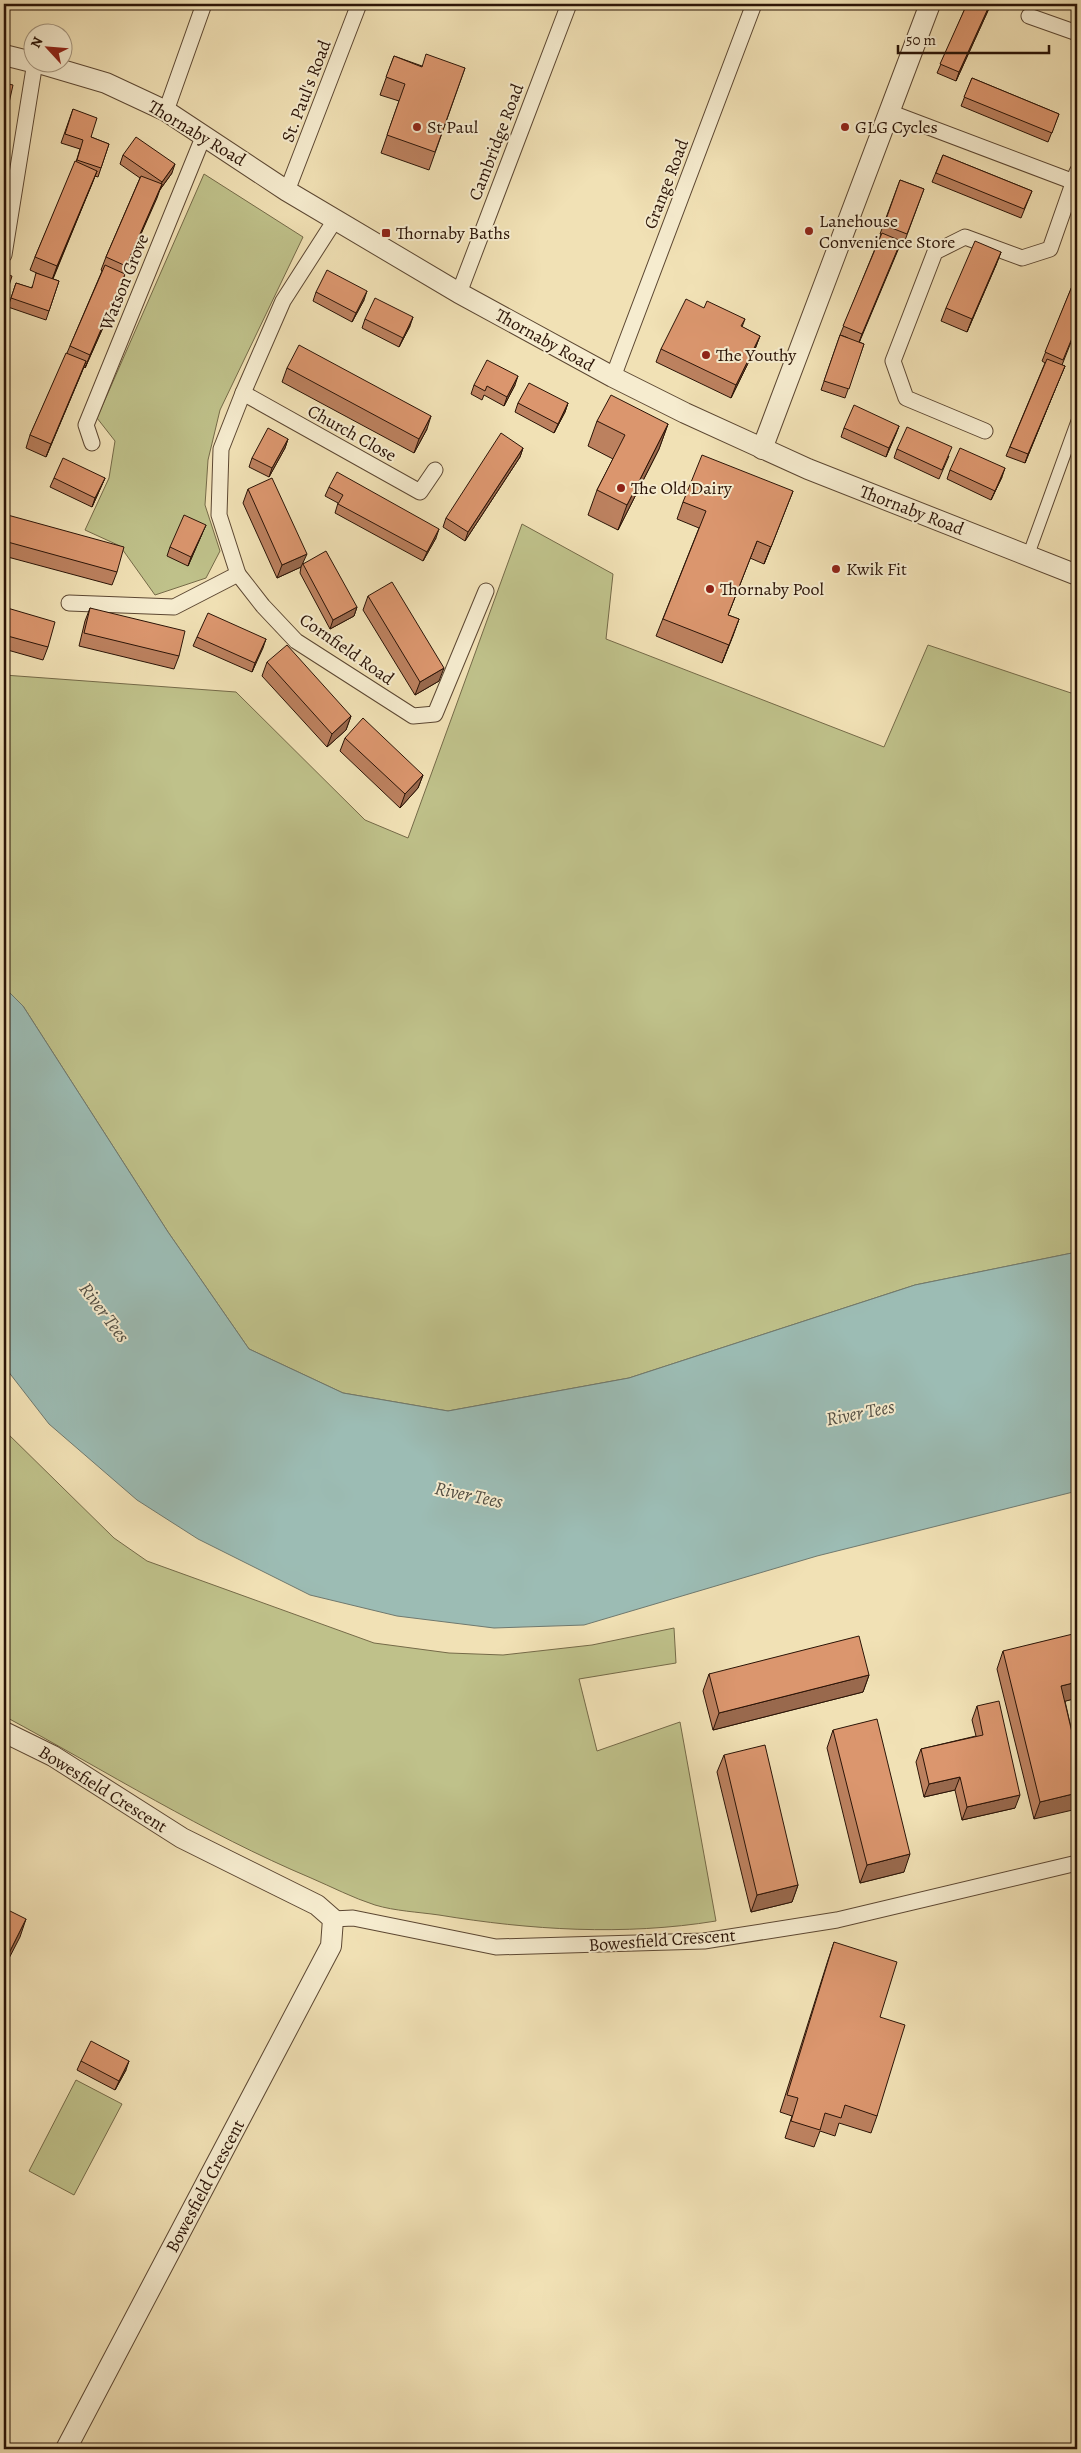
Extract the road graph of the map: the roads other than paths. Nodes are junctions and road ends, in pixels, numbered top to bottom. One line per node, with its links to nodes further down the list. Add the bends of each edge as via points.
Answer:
1 (204, 4): 12 (street)
2 (359, 4): 16 (street, St. Paul's Road)
3 (569, 4): 19 (street, Cambridge Road)
4 (754, 4): 20 (street, Grange Road)
5 (930, 4): 13 (street)
6 (1029, 16): 7 (street)
7 (1077, 33)
8 (4, 55): 9 (street, Thornaby Road)
9 (22, 59)
10 (32, 72): 18 (street)
11 (68, 72): 12 (street, Thornaby Road, via 106,83)
12 (166, 111): 14 (street, Thornaby Road)
13 (889, 112): 15 (street); 25 (street)
14 (204, 135): 16 (street, Thornaby Road); 24 (street, Watson Grove, via 86,425)
15 (1075, 177): 23 (street, via 1050,249 1022,258 965,237 935,252 894,361 906,398)
16 (287, 191): 17 (street, Thornaby Road)
17 (334, 220): 19 (street, Thornaby Road); 21 (street, Cornfield Road, via 283,301)
18 (4, 254)
19 (459, 293): 20 (street, Thornaby Road)
20 (613, 377): 25 (street, Thornaby Road)
21 (243, 393): 26 (street, Church Close, via 420,492); 28 (street, Cornfield Road, via 221,450 219,515)
22 (1077, 421): 27 (street)
23 (985, 431)
24 (92, 443)
25 (762, 449): 27 (street, Thornaby Road)
26 (435, 470)
27 (1028, 556): 29 (street, Thornaby Road)
28 (238, 574): 30 (street, Cornfield Road, via 262,606 296,641 412,716 436,714); 31 (street, via 174,607)
29 (1077, 575)
30 (486, 591)
31 (70, 603)
32 (4, 1732): 34 (street, Bowesfield Crescent, via 53,1756 182,1838 317,1905)
33 (1077, 1863): 34 (street, Bowesfield Crescent, via 837,1920 704,1941 496,1947 352,1918)
34 (332, 1919): 35 (street, Bowesfield Crescent, via 331,1946)
35 (66, 2449)

